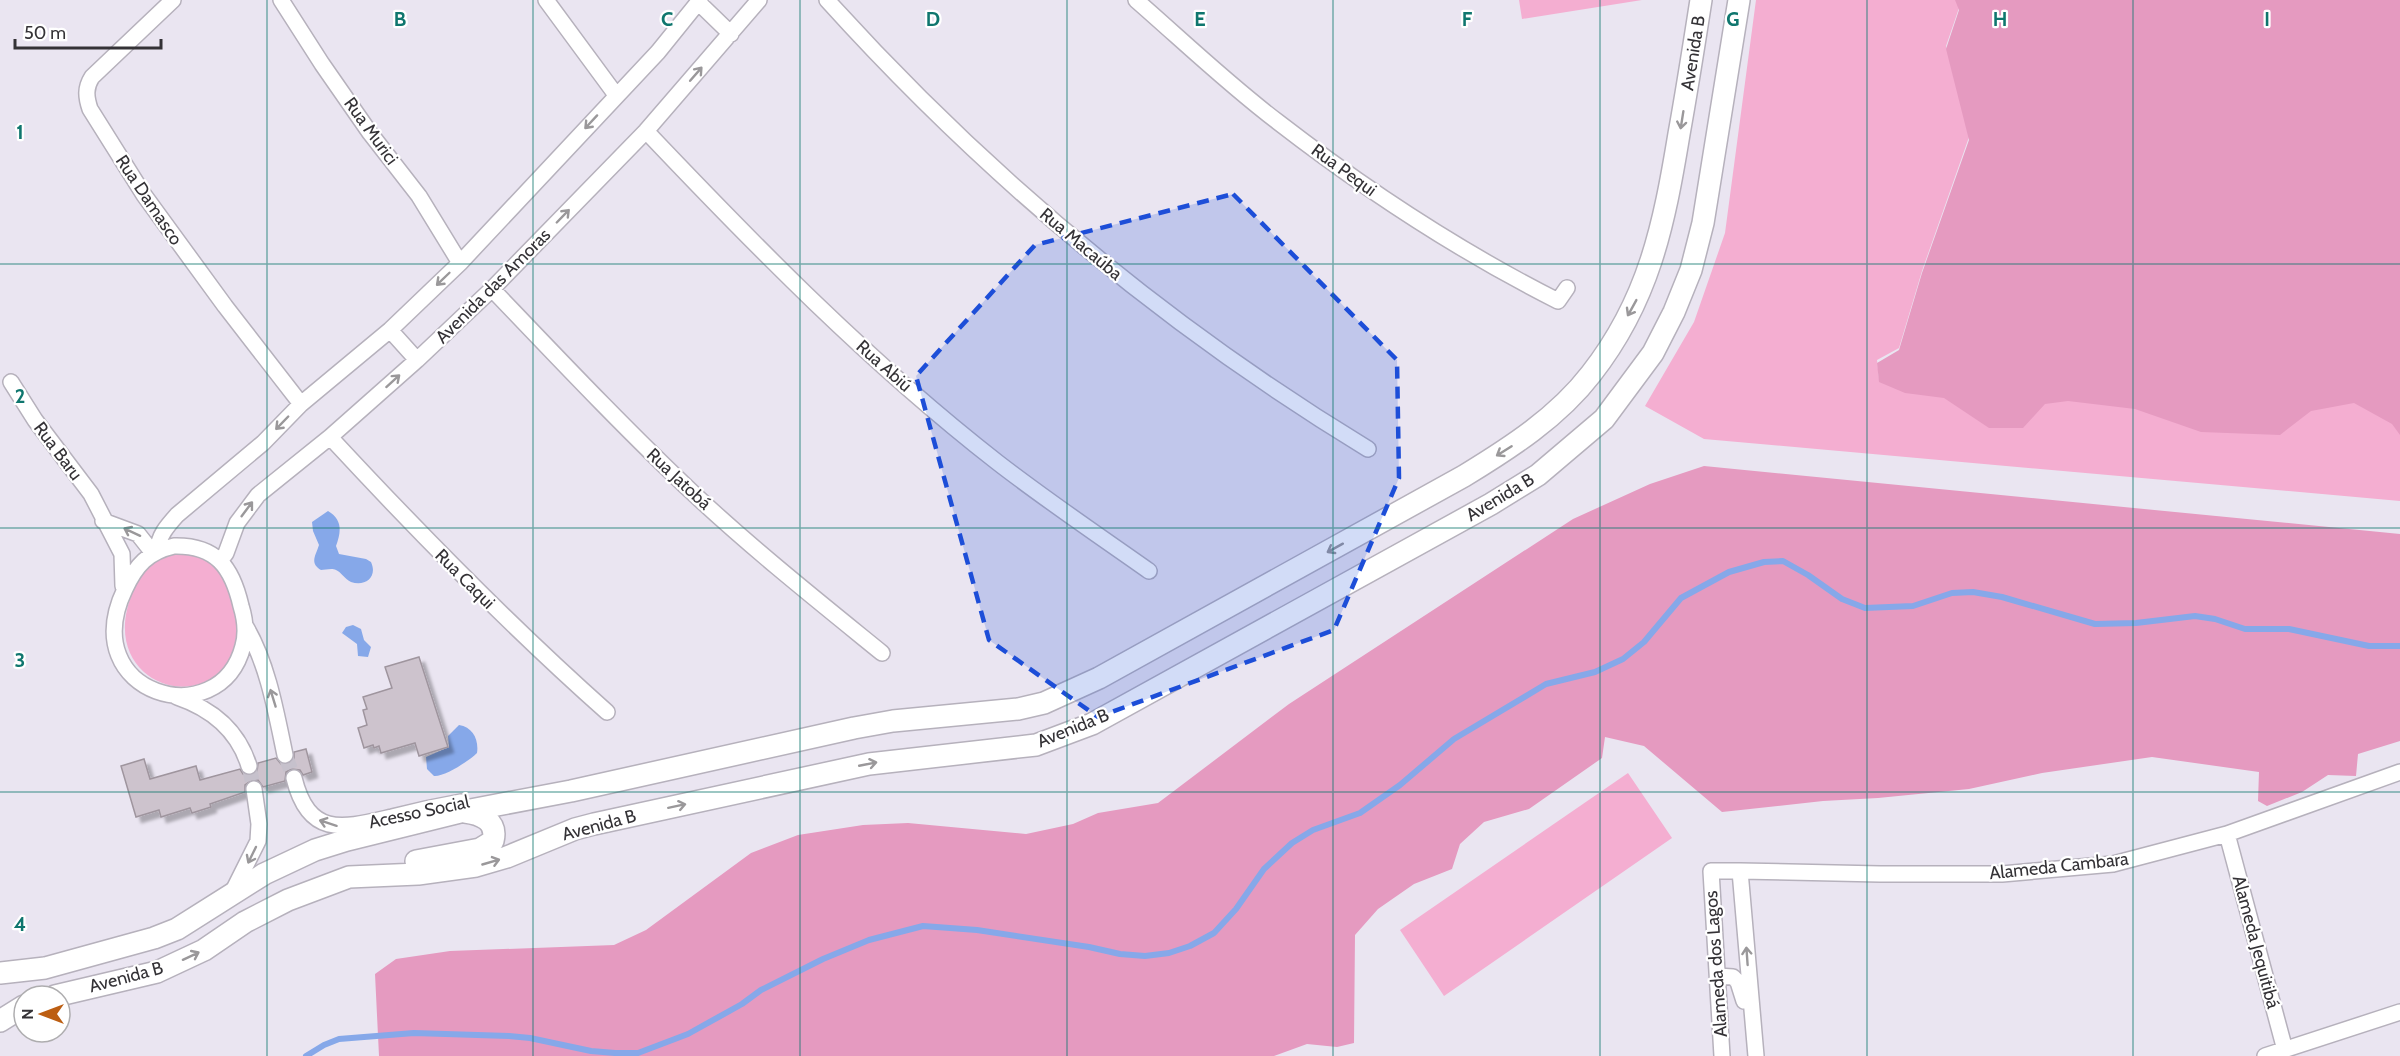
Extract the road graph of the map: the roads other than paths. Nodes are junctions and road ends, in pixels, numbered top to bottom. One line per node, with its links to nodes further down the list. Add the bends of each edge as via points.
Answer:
1 (173, 0): 19 (street, Rua Damasco, via 92,77 86,98 144,195)
2 (281, 0): 13 (street, Rua Murici, via 370,133 419,196)
3 (546, 0): 11 (street)
4 (759, 0): 10 (street, Avenida das Amoras)
5 (827, 0): 21 (street, Rua Macaúba, via 995,171 1102,263 1253,376)
6 (1137, 0): 14 (street, Rua Pequi, via 1276,121 1393,205 1481,260 1558,301)
7 (1701, 0): 36 (street, Avenida B, one-way to 36, via 1666,208 1638,297 1591,375 1513,446 1209,618 1044,703 854,728)
8 (1739, 0): 41 (street, Avenida B, one-way to 8, via 476,866 575,829 834,771 1050,741 1092,724 1173,680 1538,475 1604,419 1653,353 1674,312 1691,270 1703,223)
9 (699, 1): 10 (street); 11 (street, via 658,52)
10 (731, 34): 12 (street, Avenida das Amoras, one-way to 10)
11 (616, 95): 13 (street, one-way to 13)
12 (646, 131): 15 (street, Avenida das Amoras, one-way to 12); 25 (street, Rua Abiú, via 791,280 924,402 997,462)
13 (460, 263): 16 (street, one-way to 16)
14 (1567, 288)
15 (492, 289): 17 (street, Avenida das Amoras); 28 (street, Rua Jatobá, via 694,494)
16 (390, 330): 17 (street); 19 (street)
17 (417, 360): 20 (street, Avenida das Amoras, one-way to 17)
18 (11, 382): 22 (street, Rua Baru, via 90,494)
19 (301, 404): 23 (street, one-way to 23, via 263,443 177,515 163,533)
20 (330, 437): 24 (street, Avenida das Amoras, one-way to 20, via 237,523 258,495); 30 (street, Rua Caqui, via 468,583)
21 (1368, 449)
22 (103, 521): 23 (street, one-way to 22, via 138,534); 26 (street, Rua Baru, via 122,554)
23 (156, 551): 24 (street, via 174,546 193,547); 26 (street, via 134,570)
24 (220, 561): 27 (street, via 232,576)
25 (1149, 571)
26 (122, 594): 29 (street, via 115,622 117,647 124,666 138,683)
27 (245, 626): 29 (street, via 242,651 224,679 197,693); 31 (street, one-way to 27, via 275,705 256,644)
28 (882, 653)
29 (175, 696): 32 (street, via 201,705 228,728)
30 (607, 712)
31 (285, 755)
32 (249, 766)
33 (2400, 772): 39 (street, Alameda Cambara)
34 (294, 778): 37 (street, Acesso Social, one-way to 34, via 351,826 332,825 321,822 303,805)
35 (254, 789): 42 (street, one-way to 42, via 260,824 258,842)
36 (571, 791): 37 (street, Acesso Social, via 500,794); 38 (street, Avenida B)
37 (421, 810): 38 (street)
38 (460, 812): 41 (street, via 488,819 493,841 474,850); 42 (street, Avenida B, via 315,850 264,874)
39 (2227, 834): 40 (street, Alameda Cambara, via 2113,864 2002,874); 48 (street, Alameda Jequitibá)
40 (1740, 871): 44 (street, Alameda dos Lagos, via 1711,871); 47 (street, Alameda dos Lagos, one-way to 40)
41 (349, 877): 45 (street, Avenida B, one-way to 41, via 157,972 204,950 245,922 288,900)
42 (230, 896): 43 (street, Avenida B, via 177,929 154,938 45,968)
43 (0, 973)
44 (1718, 976): 47 (street, via 1733,977 1738,982); 49 (street, Alameda dos Lagos)
45 (72, 992)
46 (2400, 1012): 48 (street)
47 (1752, 1033): 50 (street, Alameda dos Lagos)
48 (2285, 1050): 51 (street)
49 (1722, 1056)
50 (1756, 1056)
51 (2265, 1056)

